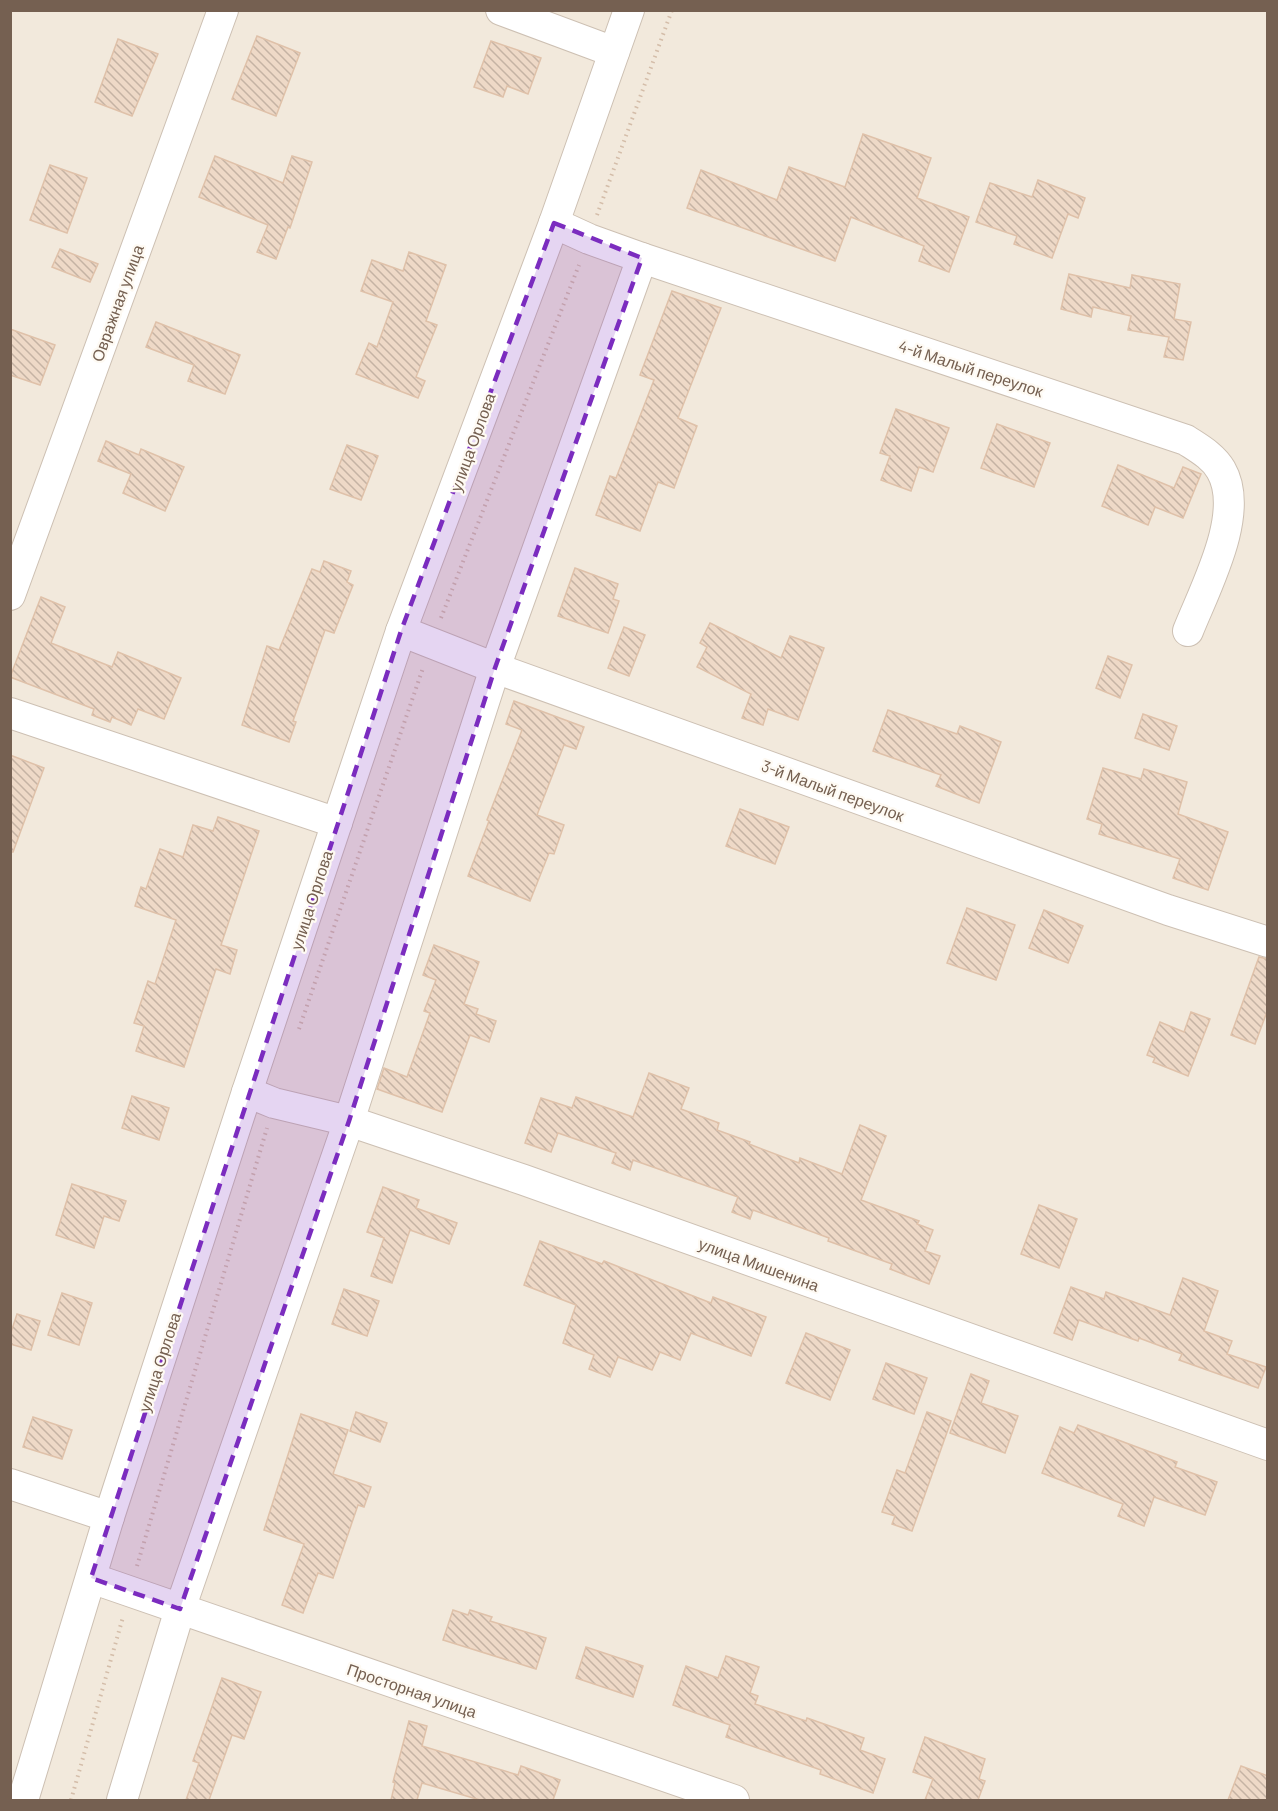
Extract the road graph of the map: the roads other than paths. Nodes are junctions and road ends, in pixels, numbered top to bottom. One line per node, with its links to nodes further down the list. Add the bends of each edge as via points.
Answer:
1 (223, 10): 7 (street, Овражная улица)
2 (501, 10): 4 (street)
3 (629, 10): 4 (street, улица Орлова)
4 (614, 52): 5 (street, улица Орлова)
5 (554, 223): 6 (street, 4-й Малый переулок); 8 (street, улица Орлова)
6 (642, 258): 9 (street, 4-й Малый переулок, via 1175,436 1207,454 1221,469 1230,494 1228,522); 10 (street)
7 (10, 595)
8 (401, 631): 10 (street, 3-й Малый переулок); 12 (street, улица Орлова)
9 (1188, 631)
10 (495, 668): 13 (street, 3-й Малый переулок, via 1168,910); 15 (street)
11 (10, 713): 12 (street)
12 (337, 823): 14 (street, улица Орлова)
13 (1268, 942)
14 (247, 1092): 15 (street, улица Мишенина, via 274,1104); 18 (street, улица Орлова)
15 (349, 1121): 16 (street, улица Мишенина); 20 (street)
16 (1268, 1445)
17 (10, 1484): 18 (street)
18 (109, 1517): 19 (street, улица Орлова)
19 (91, 1578): 20 (street, Просторная улица); 21 (street, улица Орлова)
20 (180, 1609): 22 (street); 23 (street, Просторная улица)
21 (22, 1800)
22 (122, 1800)
23 (734, 1800)

